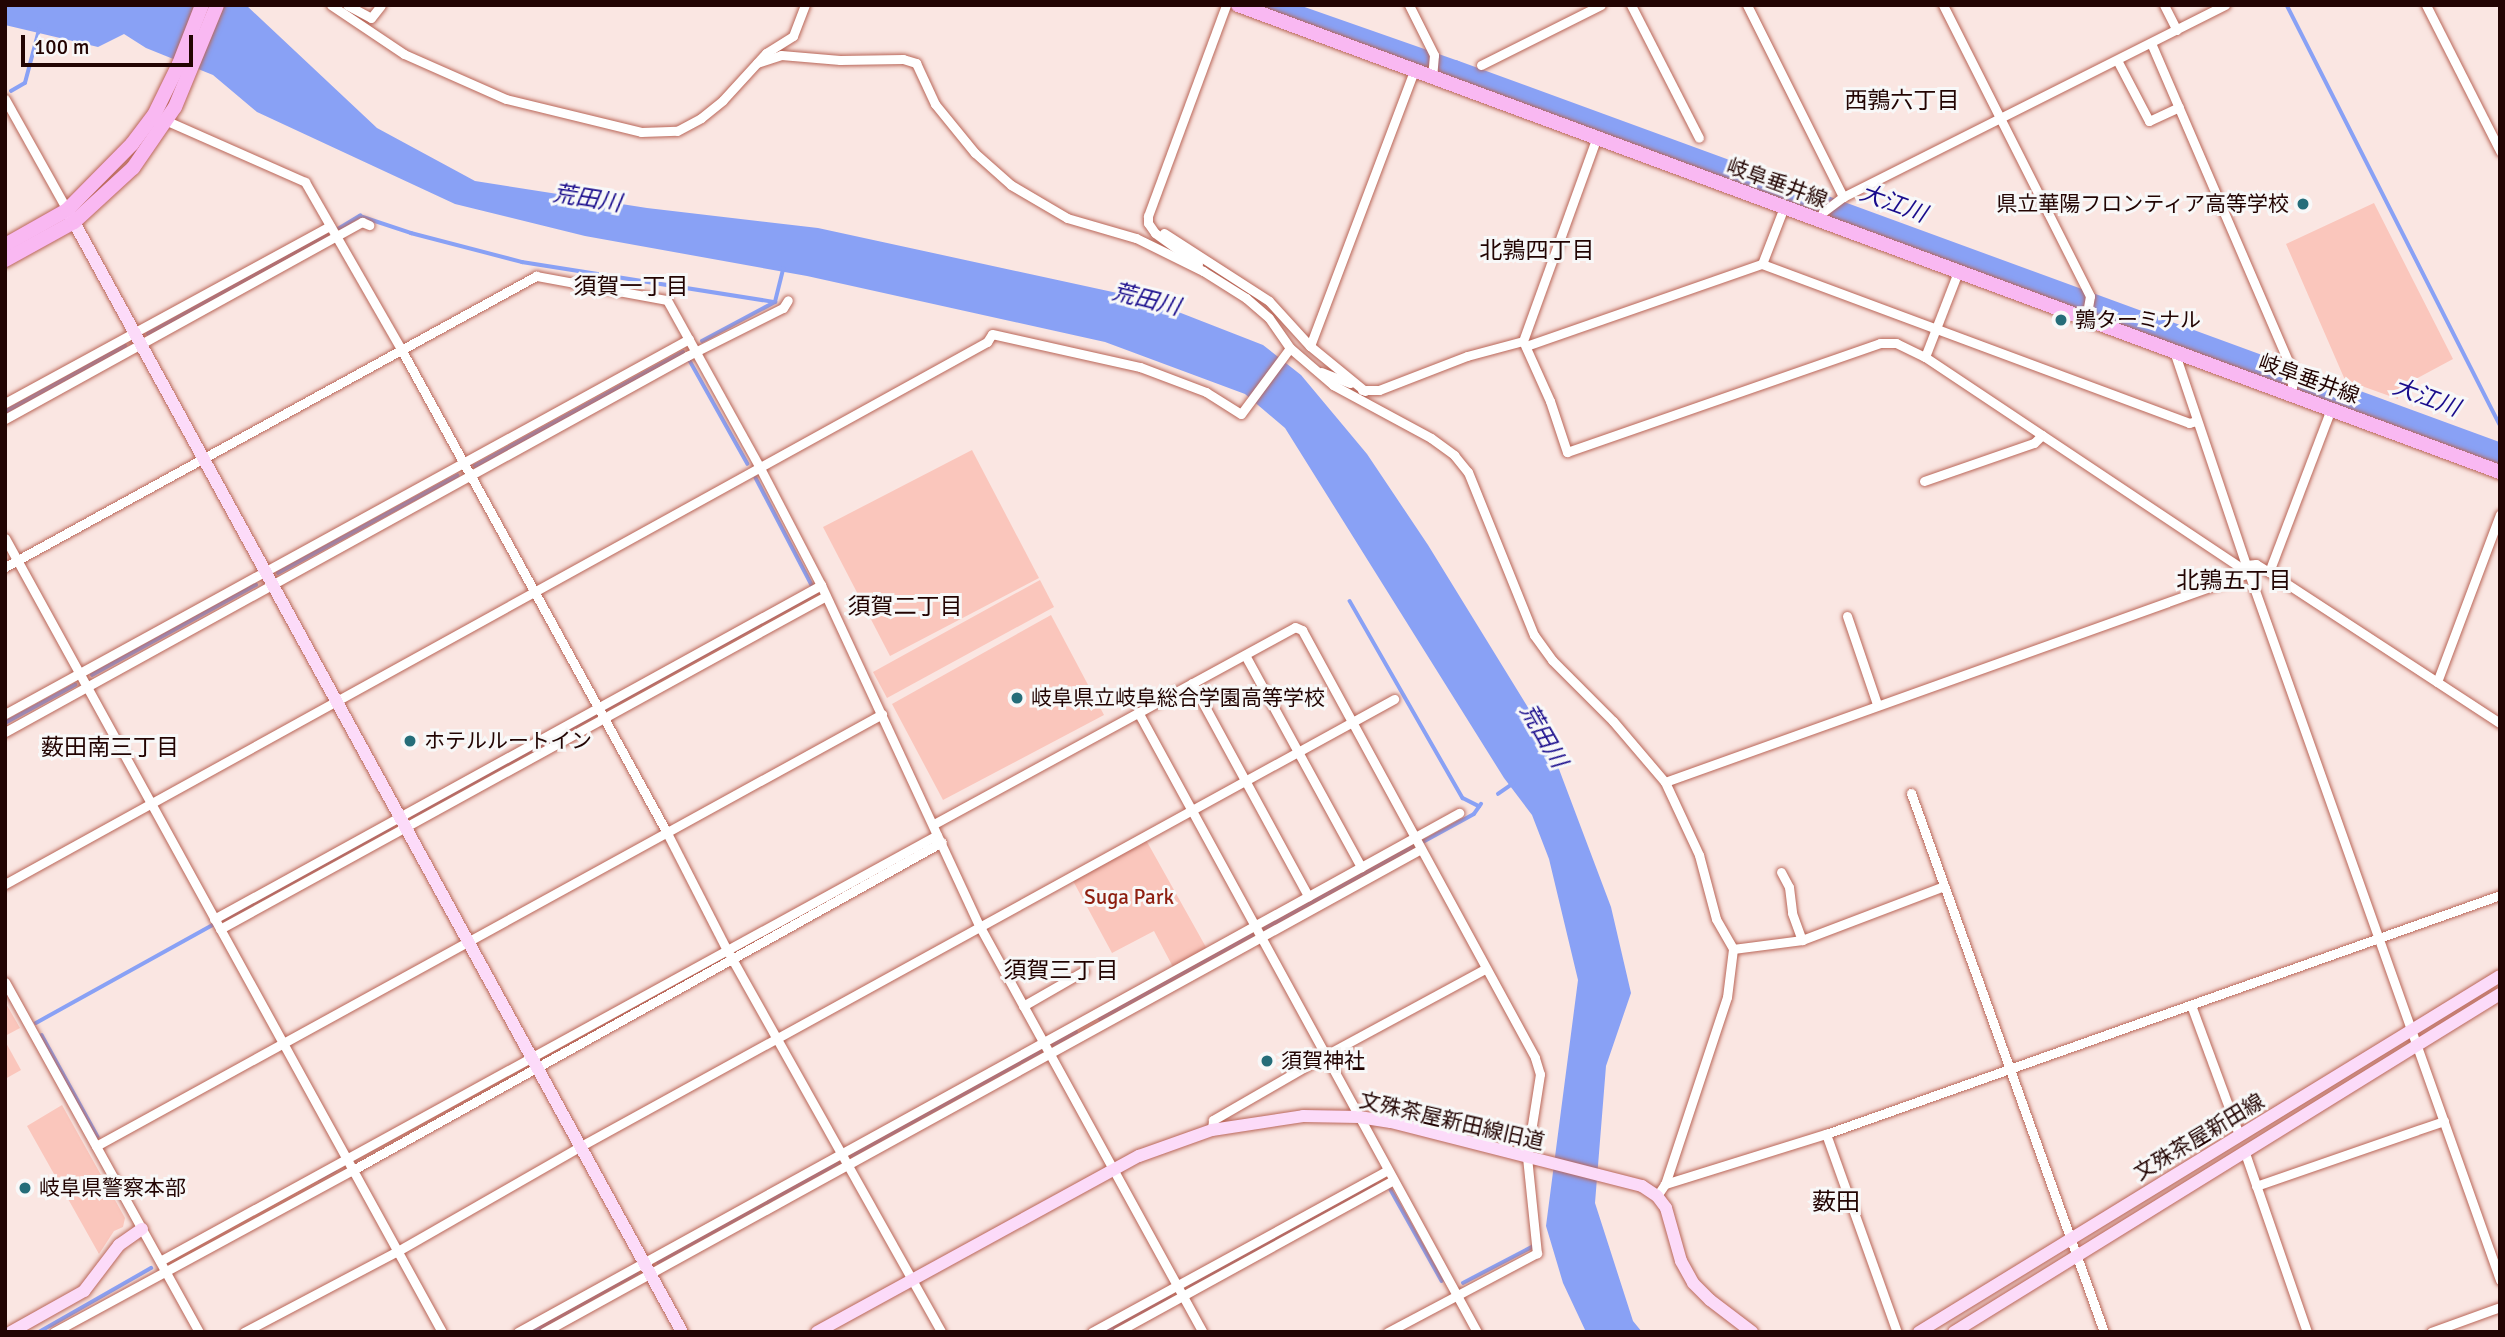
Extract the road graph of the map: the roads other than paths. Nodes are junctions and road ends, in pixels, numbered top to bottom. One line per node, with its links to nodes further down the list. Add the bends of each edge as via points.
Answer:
1 (202, 5): 25 (main road)
2 (217, 5): 25 (main road)
3 (331, 5): 20 (street, via 404,54 506,99 641,132 677,131 701,118)
4 (347, 5): 5 (street, via 372,18)
5 (381, 5)
6 (805, 5): 20 (street, via 793,36 776,44)
7 (1226, 5): 38 (street, via 1148,216)
8 (1238, 5): 22 (main road, 岐阜垂井線)
9 (1409, 5): 23 (street, via 1434,55)
10 (1601, 5): 21 (street)
11 (1631, 5): 29 (street)
12 (1747, 5): 32 (street)
13 (1943, 5): 27 (street)
14 (2164, 5): 17 (street)
15 (2225, 5): 17 (street)
16 (2426, 5): 31 (street)
17 (2177, 30): 18 (street)
18 (2151, 43): 19 (street); 26 (street)
19 (2117, 60): 26 (street, via 2149,121); 27 (street)
20 (757, 63): 43 (street, via 781,55 916,63 935,104 975,153 1011,185 1067,218 1136,238)
21 (1481, 65)
22 (1414, 71): 23 (main road, 岐阜垂井線); 51 (street)
23 (1433, 73): 30 (main road, 岐阜垂井線)
24 (5, 99): 34 (street)
25 (168, 104): 28 (main road); 34 (main road)
26 (2179, 107): 59 (street, via 2292,374)
27 (2000, 119): 32 (street); 46 (street, via 2090,296)
28 (167, 121): 34 (main road, via 133,168); 36 (street, via 305,182)
29 (1699, 138)
30 (1596, 139): 33 (main road, 岐阜垂井線); 50 (street)
31 (2500, 151)
32 (1843, 197): 35 (street)
33 (1784, 207): 35 (main road, 岐阜垂井線); 42 (street)
34 (70, 216): 40 (main road); 41 (main road); 48 (street)
35 (1821, 216): 44 (main road, 岐阜垂井線)
36 (330, 226): 39 (street); 48 (street)
37 (369, 226): 39 (street, via 362,222)
38 (1151, 227): 43 (street); 51 (street, via 1269,301)
39 (336, 236): 48 (street); 53 (street)
40 (5, 244)
41 (5, 260)
42 (1762, 264): 47 (street); 50 (street)
43 (1203, 271): 52 (street, via 1269,318)
44 (1958, 272): 46 (main road, 岐阜垂井線); 47 (street)
45 (788, 300): 55 (street, via 783,308)
46 (2087, 315): 54 (main road, 岐阜垂井線)
47 (1936, 331): 56 (street); 63 (street, via 2189,423)
48 (137, 339): 60 (street); 62 (street); 65 (street)
49 (689, 340): 53 (street, via 667,300 536,276); 55 (street); 66 (street)
50 (1524, 343): 56 (street, via 1567,452 1880,343 1896,343); 58 (street, via 1467,356 1379,390)
51 (1310, 345): 58 (street)
52 (1290, 348): 57 (street); 67 (street, via 1241,414 1206,392 1140,367 992,334 987,342)
53 (401, 349): 65 (street); 66 (street)
54 (2174, 351): 59 (main road, 岐阜垂井線); 63 (street)
55 (696, 353): 67 (street); 69 (street)
56 (1925, 357): 64 (street)
57 (1315, 370): 58 (street); 101 (street, via 1454,455 1468,472 1534,635)
58 (1365, 391)
59 (2293, 391): 61 (main road, 岐阜垂井線)
60 (5, 403)
61 (2331, 409): 68 (main road, 岐阜垂井線); 77 (street)
62 (5, 418)
63 (2196, 421): 75 (street)
64 (2042, 435): 70 (street, via 2034,443); 75 (street)
65 (203, 458): 73 (street); 76 (street)
66 (463, 464): 69 (street); 76 (street)
67 (760, 466): 79 (street); 80 (street)
68 (2500, 472)
69 (469, 475): 78 (street); 80 (street)
70 (1924, 481)
71 (2500, 514): 85 (street)
72 (5, 538): 73 (street)
73 (18, 561): 74 (street); 84 (street)
74 (5, 567)
75 (2248, 569): 77 (street, via 2256,564); 90 (street); 123 (street)
76 (265, 571): 78 (street); 84 (street)
77 (2269, 572): 85 (street)
78 (272, 584): 87 (street); 88 (street)
79 (821, 585): 81 (street); 91 (street)
80 (532, 591): 88 (street); 91 (street)
81 (826, 596): 94 (street); 95 (street)
82 (1847, 616): 90 (street)
83 (1245, 655): 86 (street); 96 (street, via 1295,628 1302,630); 99 (street)
84 (80, 673): 87 (street); 93 (street)
85 (2437, 682): 97 (street)
86 (1192, 683): 92 (street); 100 (street)
87 (88, 687): 98 (street); 103 (street)
88 (335, 699): 103 (street); 106 (street)
89 (1394, 699): 96 (street)
90 (1877, 704): 101 (street)
91 (597, 708): 95 (street); 106 (street)
92 (1138, 712): 104 (street); 107 (street)
93 (5, 714)
94 (882, 714): 107 (street); 108 (street)
95 (602, 718): 106 (street); 108 (street)
96 (1352, 722): 99 (street); 109 (street)
97 (2500, 723)
98 (5, 732)
99 (1298, 752): 100 (street); 112 (street)
100 (1246, 780): 104 (street); 117 (street)
101 (1665, 782): 126 (street, via 1695,844 1716,919)
102 (1911, 793): 115 (street)
103 (150, 802): 114 (street); 118 (street)
104 (1192, 811): 119 (street); 120 (street)
105 (1459, 813): 109 (street)
106 (402, 821): 118 (street); 121 (street); 125 (street)
107 (934, 824): 110 (street)
108 (666, 831): 125 (street); 127 (street)
109 (1414, 837): 111 (street); 112 (street)
110 (940, 839): 120 (street); 127 (street)
111 (1421, 849): 122 (street); 128 (street)
112 (1361, 867): 117 (street)
113 (1781, 872): 124 (street)
114 (5, 884)
115 (1944, 886): 124 (street); 143 (street)
116 (2500, 895): 123 (street)
117 (1308, 896): 119 (street)
118 (214, 919): 121 (street)
119 (1255, 926): 122 (street); 137 (street)
120 (980, 927): 134 (street); 136 (street)
121 (220, 929): 138 (street)
122 (1261, 937): 140 (street); 141 (street)
123 (2379, 939): 133 (street); 135 (street)
124 (1802, 940): 126 (street)
125 (468, 941): 138 (street); 142 (street)
126 (1732, 949): 160 (street, via 1727,998)
127 (730, 954): 136 (street); 142 (street)
128 (1485, 969): 141 (street); 154 (street, via 1540,1074)
129 (1084, 971): 134 (street)
130 (2500, 976): 135 (street, 文殊茶屋新田線)
131 (5, 982): 149 (street)
132 (2500, 993): 139 (street, 文殊茶屋新田線)
133 (2191, 1005): 143 (street); 148 (street)
134 (1023, 1006): 137 (street)
135 (2412, 1031): 139 (street); 148 (street, 文殊茶屋新田線)
136 (779, 1037): 150 (street); 151 (street)
137 (1043, 1042): 140 (street); 151 (street)
138 (283, 1045): 149 (street); 153 (street)
139 (2417, 1045): 145 (street); 152 (street, 文殊茶屋新田線)
140 (1049, 1054): 155 (street); 156 (street)
141 (1324, 1056): 144 (street); 146 (street, via 1213,1120)
142 (533, 1062): 150 (street); 153 (street); 158 (street)
143 (2009, 1069): 147 (street); 164 (street)
144 (1359, 1117): 146 (street, 文殊茶屋新田線旧道, via 1303,1116); 154 (street, 文殊茶屋新田線旧道); 157 (street)
145 (2444, 1121): 161 (street); 170 (street)
146 (1212, 1130): 156 (street, 文殊茶屋新田線旧道, via 1177,1140)
147 (1826, 1134): 160 (street); 191 (street)
148 (2239, 1135): 164 (street, 文殊茶屋新田線)
149 (96, 1146): 163 (street)
150 (581, 1146): 165 (street); 168 (street)
151 (842, 1153): 155 (street); 168 (street)
152 (2245, 1153): 161 (street); 166 (street, 文殊茶屋新田線)
153 (347, 1158): 158 (street); 167 (street)
154 (1531, 1158): 162 (street, 文殊茶屋新田線旧道, via 1642,1186); 172 (street, via 1537,1253)
155 (848, 1165): 168 (street); 169 (street)
156 (1114, 1169): 169 (street, 文殊茶屋新田線旧道); 171 (street)
157 (1388, 1170): 159 (street); 171 (street)
158 (351, 1171): 165 (street); 167 (street)
159 (1393, 1180): 172 (street); 173 (street)
160 (1665, 1184): 162 (street)
161 (2256, 1186): 195 (street)
162 (1657, 1196): 190 (street, via 1666,1208 1681,1261 1693,1283)
163 (142, 1229): 167 (street); 175 (street, via 119,1245 84,1291)
164 (2070, 1237): 166 (street); 192 (street, 文殊茶屋新田線)
165 (396, 1252): 178 (street); 179 (street)
166 (2077, 1254): 193 (street, 文殊茶屋新田線); 194 (street)
167 (162, 1265): 176 (street); 177 (street)
168 (647, 1268): 180 (street); 181 (street); 182 (street)
169 (913, 1280): 183 (street, 文殊茶屋新田線旧道); 184 (street)
170 (2500, 1280)
171 (1177, 1285): 173 (street); 185 (street)
172 (1456, 1294): 188 (street); 189 (street)
173 (1183, 1296): 186 (street); 187 (street)
174 (2500, 1307): 196 (street)
175 (11, 1332)
176 (54, 1332)
177 (199, 1332)
178 (244, 1332)
179 (442, 1332)
180 (518, 1332)
181 (544, 1332)
182 (682, 1332)
183 (817, 1332)
184 (941, 1332)
185 (1092, 1332)
186 (1116, 1332)
187 (1203, 1332)
188 (1388, 1332)
189 (1477, 1332)
190 (1752, 1332)
191 (1897, 1332)
192 (1919, 1332)
193 (1955, 1332)
194 (2104, 1332)
195 (2307, 1332)
196 (2431, 1332)

